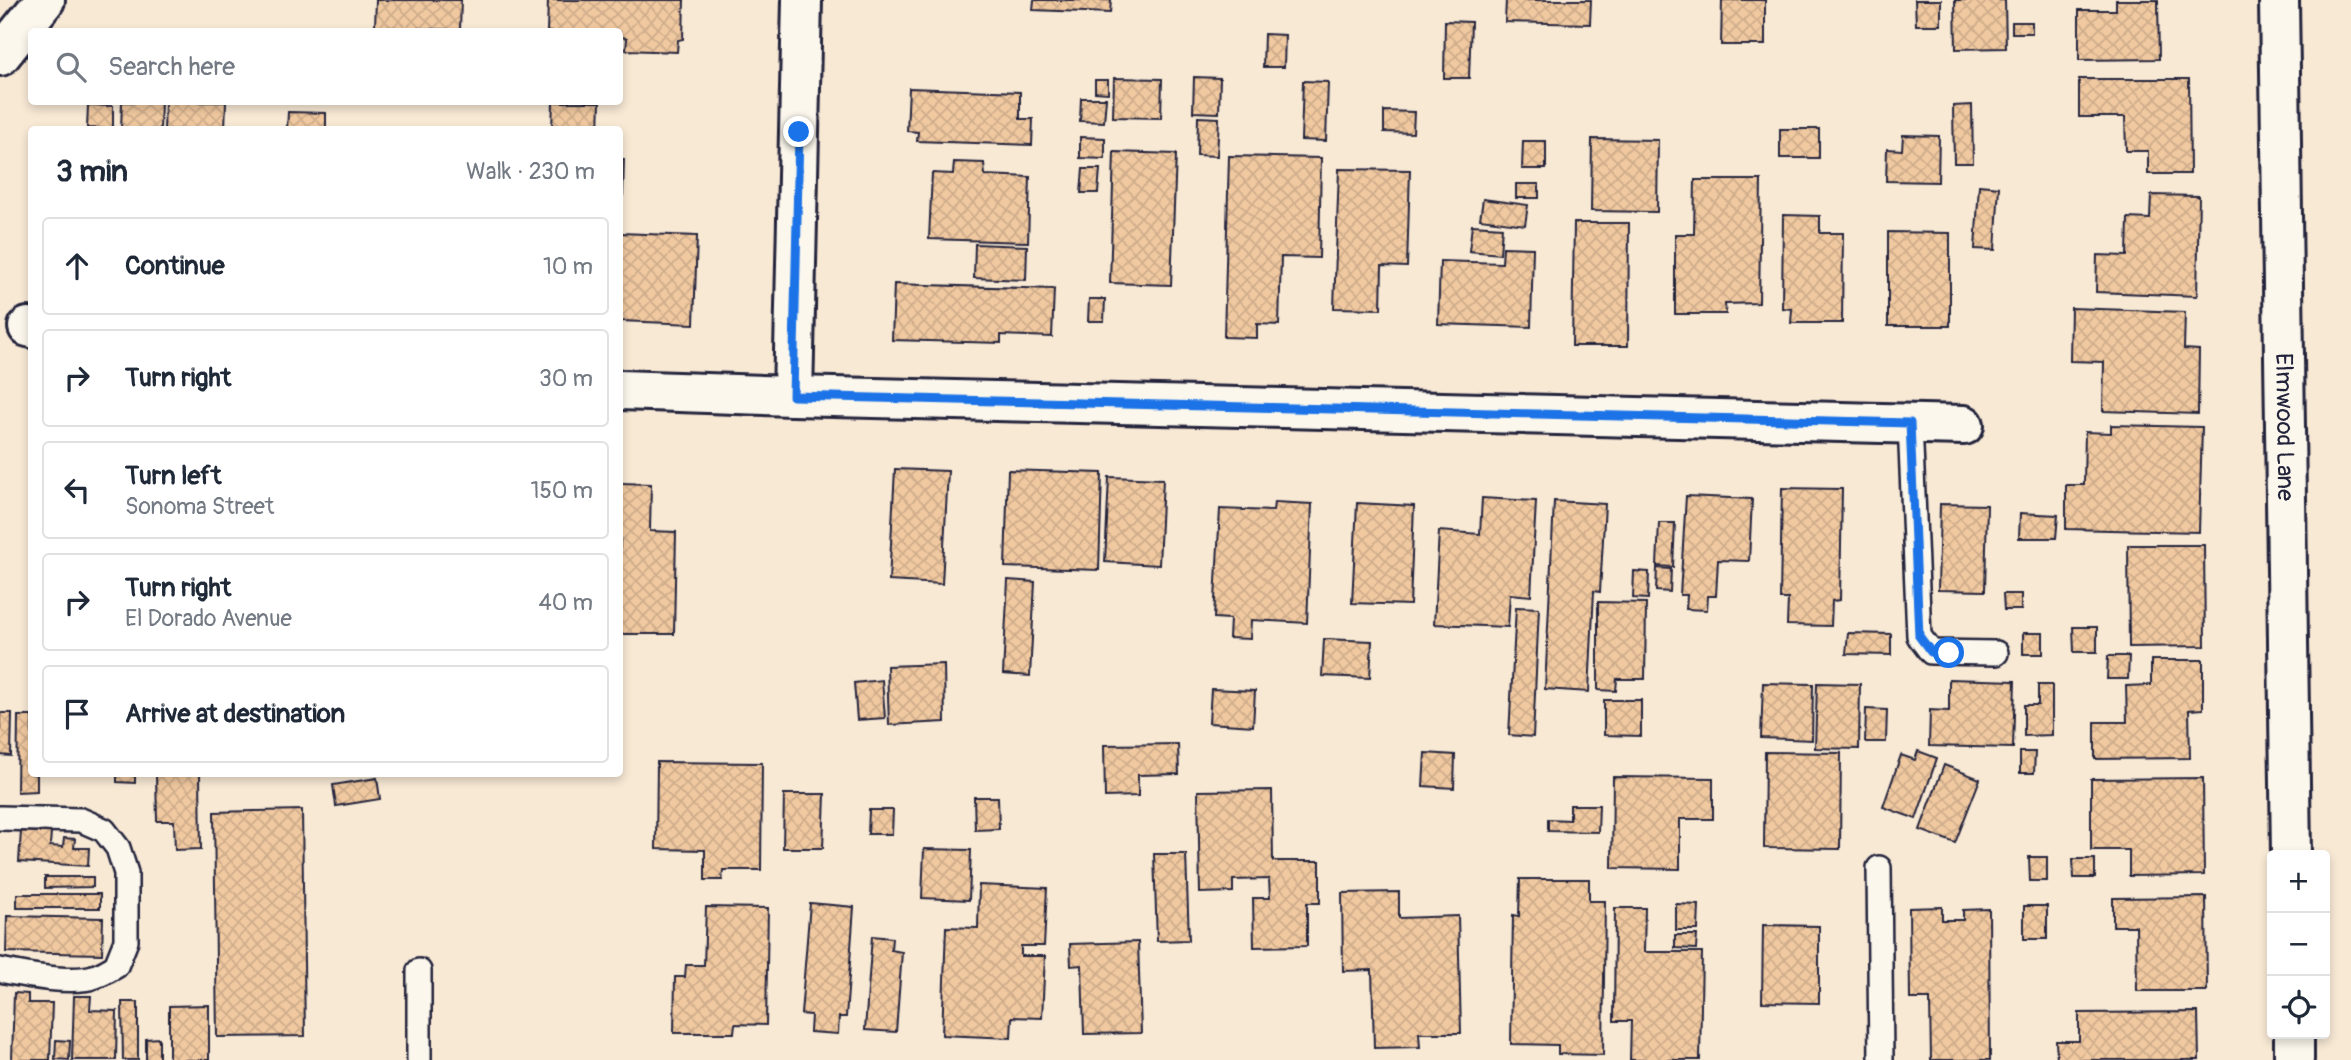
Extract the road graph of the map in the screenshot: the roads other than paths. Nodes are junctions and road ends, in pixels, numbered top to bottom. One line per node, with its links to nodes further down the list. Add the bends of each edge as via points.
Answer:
1 (45, 0): 4 (street)
2 (802, 0): 6 (street)
3 (2279, 0): 11 (street, Elmwood Lane)
4 (0, 56)
5 (623, 390): 6 (street)
6 (793, 396): 7 (street)
7 (1910, 423): 8 (street); 9 (lane, via 1919,636 1931,652)
8 (1964, 425)
9 (1996, 653)
10 (0, 818): 13 (lane, via 81,820 104,830 118,848 126,873 126,909 125,941 116,966 94,977 59,979)
11 (2291, 850)
12 (1879, 868): 17 (lane)
13 (0, 970)
14 (419, 971): 16 (lane)
15 (2294, 1039): 18 (street)
16 (419, 1060)
17 (1881, 1060)
18 (2294, 1060)

